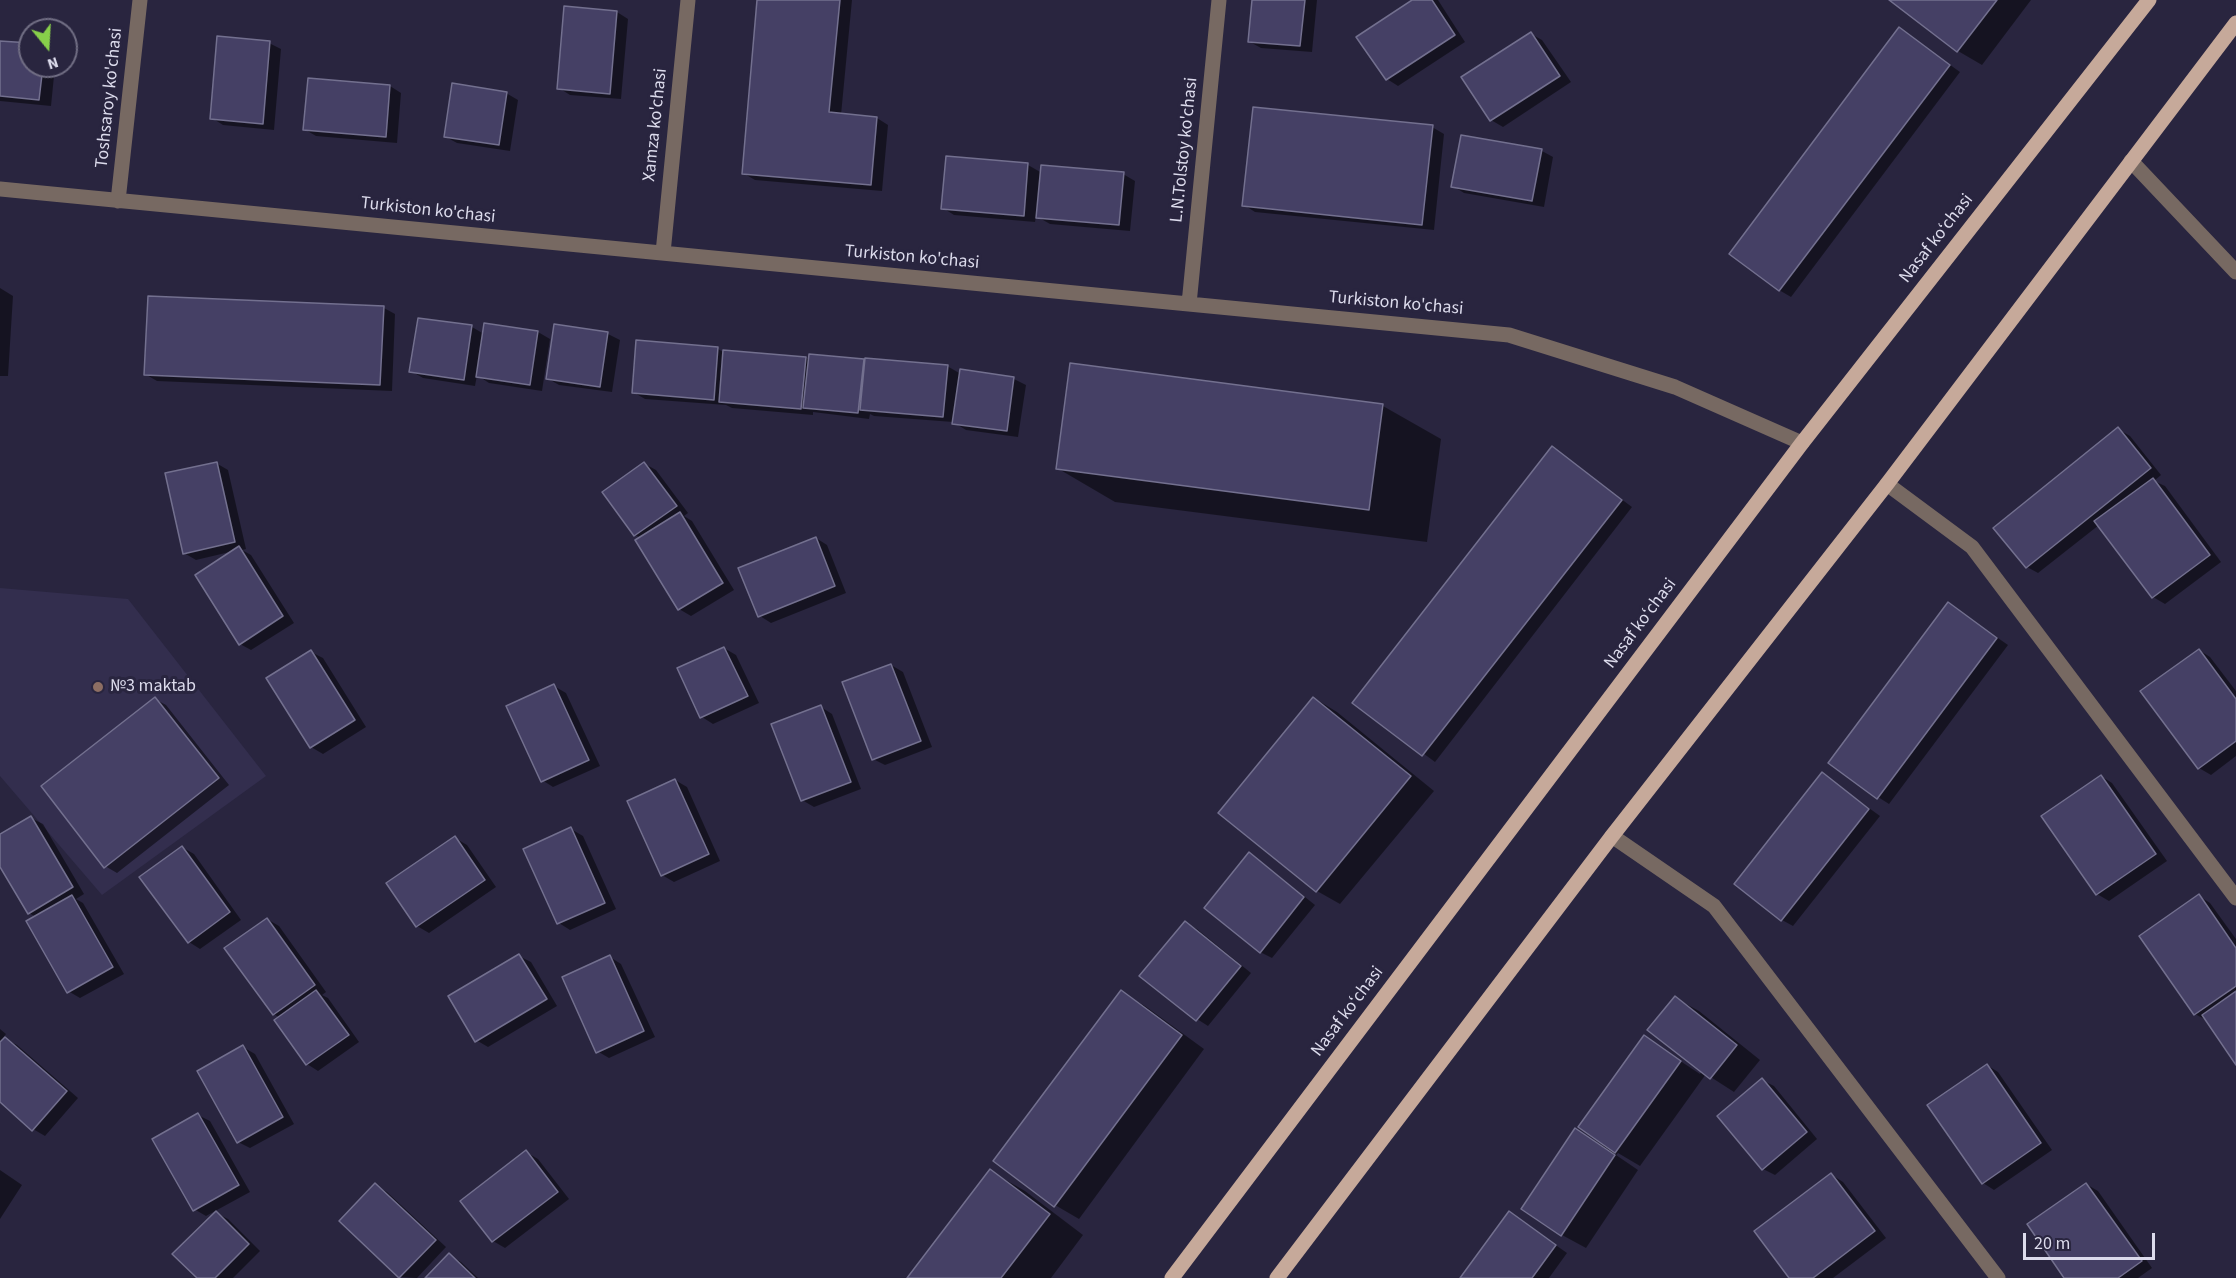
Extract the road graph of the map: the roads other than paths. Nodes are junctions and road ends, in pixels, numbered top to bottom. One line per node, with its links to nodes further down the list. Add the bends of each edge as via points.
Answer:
1 (140, 0): 8 (street, Toshsaroy ko'chasi)
2 (688, 0): 9 (street, Xamza ko'chasi)
3 (1219, 0): 11 (street, L.N.Tolstoy ko'chasi)
4 (2149, 0): 12 (main road, Nasaf ko‘chasi)
5 (2236, 23): 6 (main road)
6 (2131, 161): 10 (street); 13 (main road)
7 (0, 189): 8 (street, Turkiston ko'chasi)
8 (118, 201): 9 (street, Turkiston ko'chasi)
9 (663, 254): 11 (street, Turkiston ko'chasi)
10 (2236, 272)
11 (1190, 304): 12 (street, Turkiston ko'chasi, via 1509,335 1675,387)
12 (1802, 443): 16 (main road, Nasaf ko‘chasi)
13 (1887, 484): 14 (main road); 15 (street, via 1972,547)
14 (1612, 836): 17 (main road); 18 (street, via 1714,906)
15 (2236, 898)
16 (1172, 1278)
17 (1277, 1278)
18 (1998, 1278)

